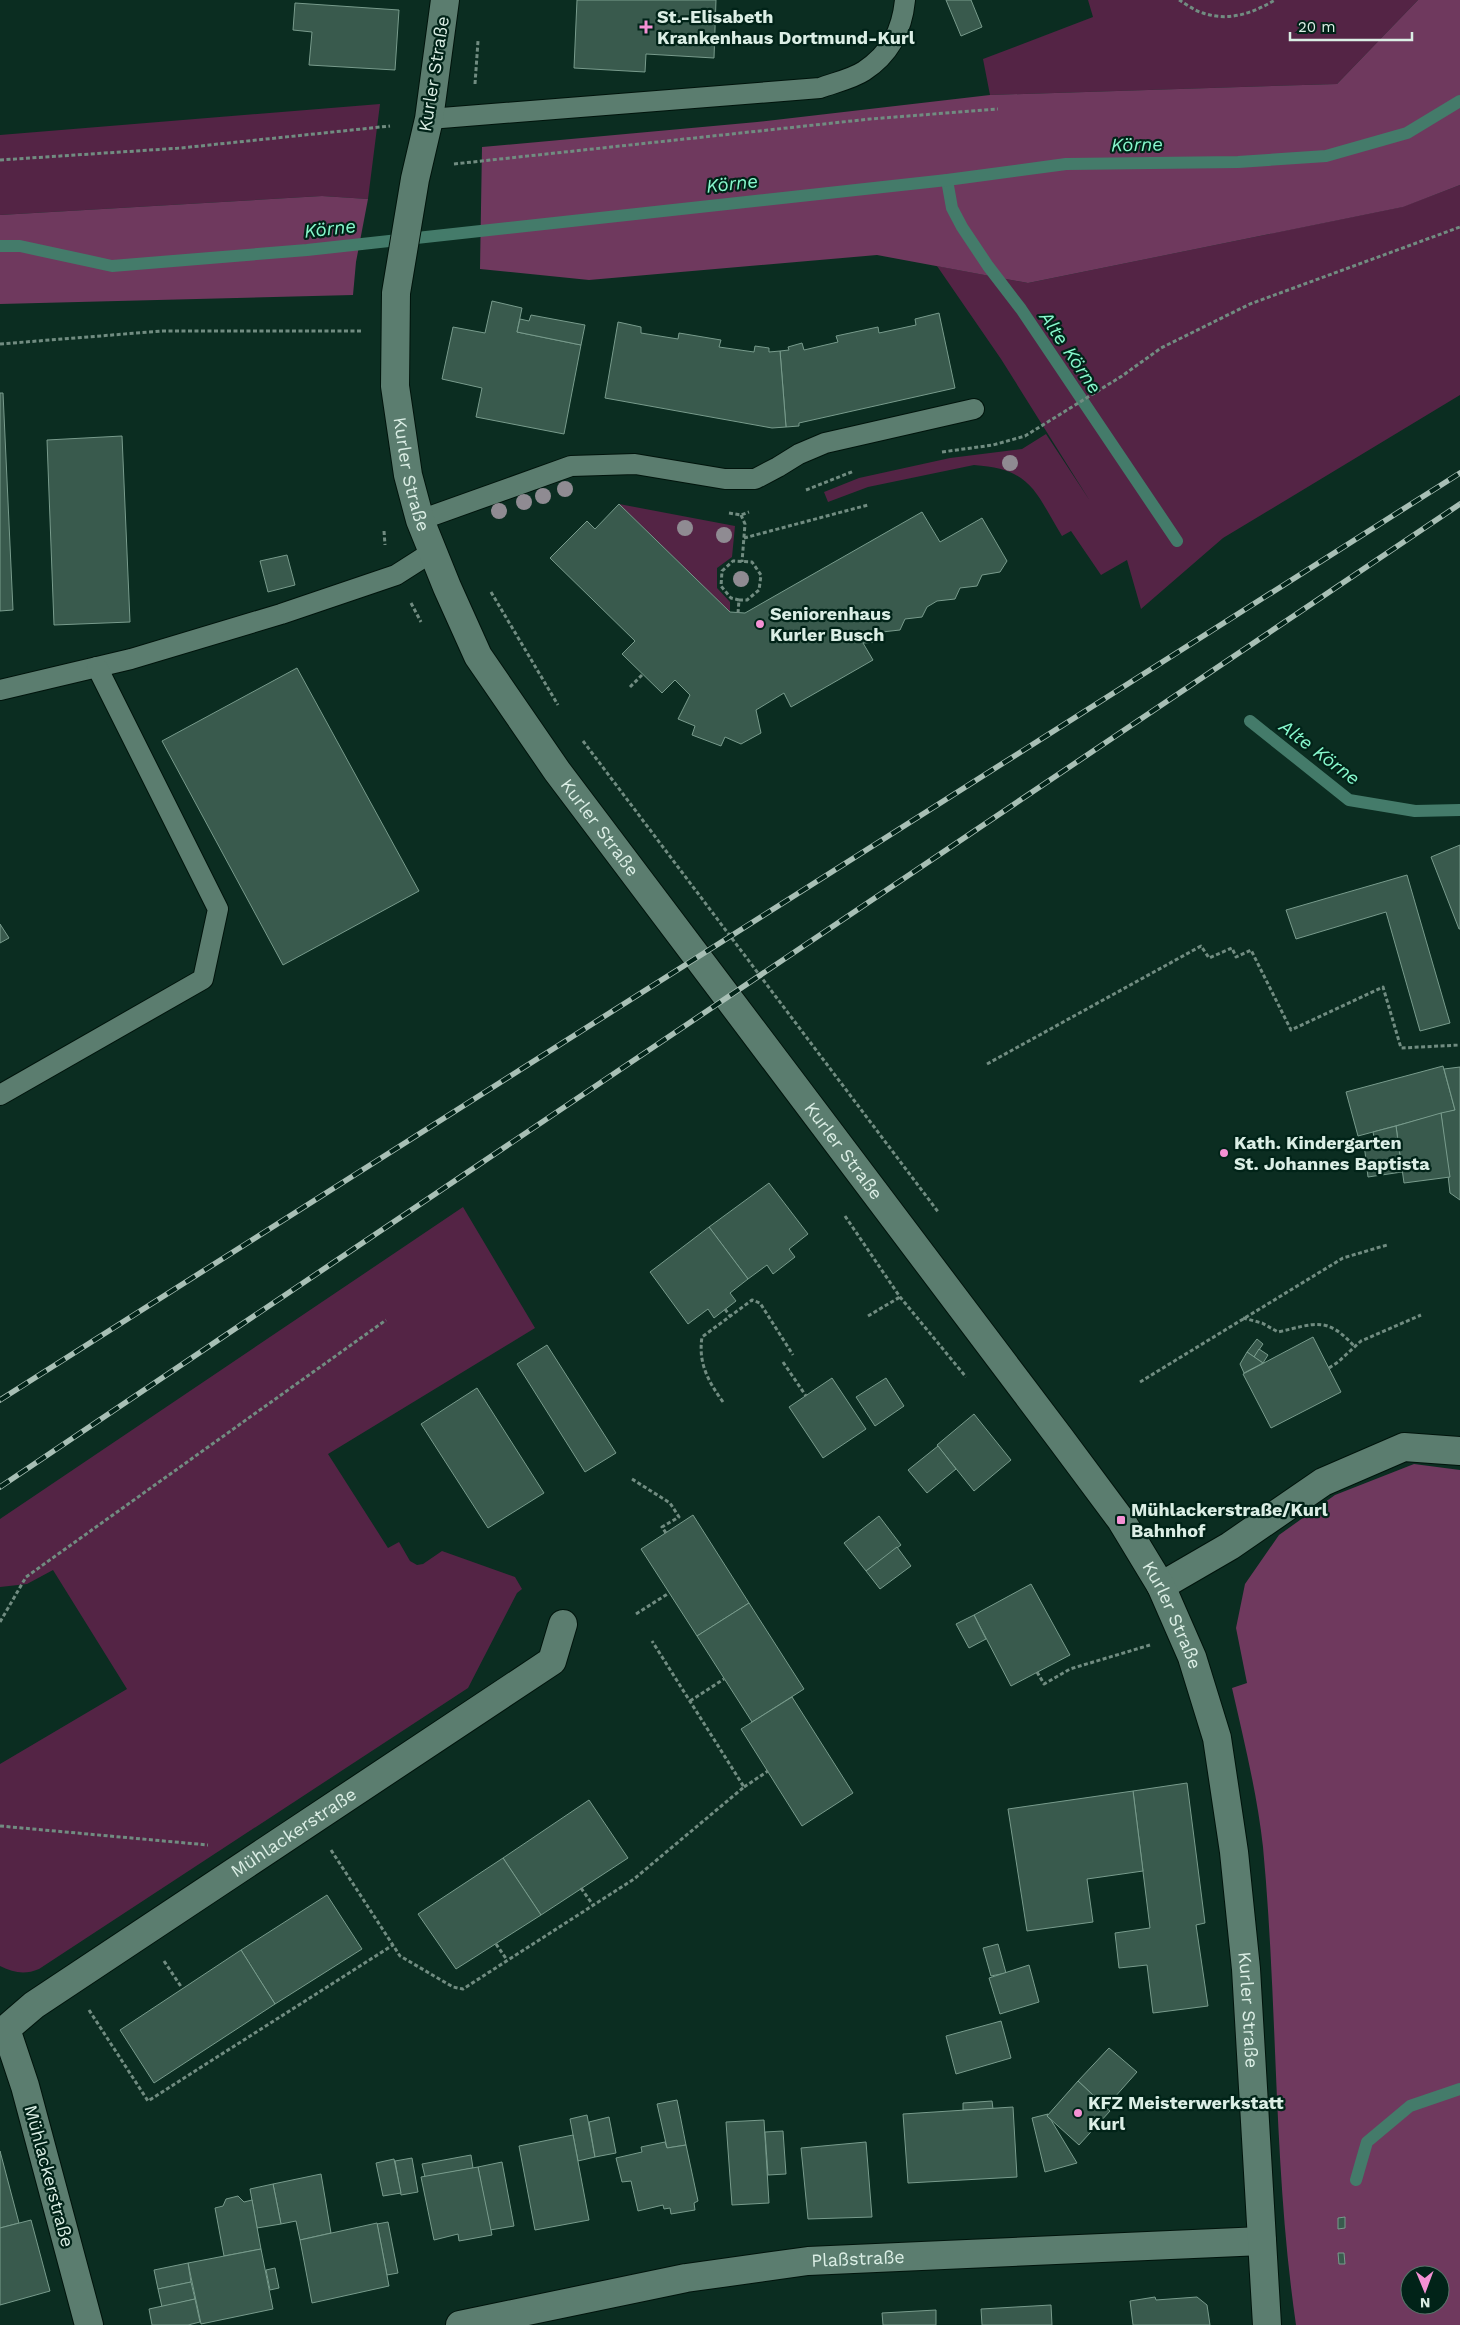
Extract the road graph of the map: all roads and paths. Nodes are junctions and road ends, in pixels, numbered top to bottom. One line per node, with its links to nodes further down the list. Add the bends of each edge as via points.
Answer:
1 (445, 0): 6 (main road, Kurler Straße)
2 (905, 0): 6 (lane, via 903,18 894,42 863,72 820,88)
3 (1179, 0): 4 (path, via 1203,14 1234,16 1254,12)
4 (1275, 0)
5 (998, 109): 8 (path, via 870,119)
6 (429, 119): 7 (path, via 395,126 182,148); 10 (main road, Kurler Straße, via 415,179 396,293)
7 (0, 160)
8 (454, 164)
9 (1460, 226): 13 (path, via 1250,304 1161,348)
10 (395, 331): 11 (path, via 162,331); 16 (main road, Kurler Straße, via 395,386 408,475)
11 (0, 344)
12 (974, 409): 16 (lane, via 825,443 798,454 755,479 725,479 635,464 571,466)
13 (1051, 420)
14 (868, 505): 17 (path)
15 (741, 515): 17 (path, via 745,524)
16 (420, 520): 18 (main road, Kurler Straße)
17 (744, 538): 19 (path)
18 (432, 552): 23 (lane, via 396,576 280,614); 51 (main road, Kurler Straße, via 478,656 557,770 1121,1520)
19 (742, 562): 21 (path, via 733,561 722,571 721,586 731,598); 21 (path, via 752,562 761,575 760,590 747,600)
20 (488, 587): 27 (path)
21 (739, 600): 22 (path)
22 (738, 613)
23 (97, 667): 26 (lane); 31 (lane, via 218,909 203,979)
24 (643, 674): 25 (path)
25 (630, 687)
26 (0, 690)
27 (562, 711)
28 (579, 736): 32 (path)
29 (1460, 1045): 30 (path, via 1400,1048 1383,987 1290,1030 1251,950 1236,957 1232,948 1210,958 1201,946)
30 (987, 1064)
31 (0, 1095)
32 (945, 1222)
33 (1387, 1245): 39 (path, via 1343,1258)
34 (900, 1297): 38 (path)
35 (725, 1309): 37 (path)
36 (1421, 1315): 41 (path, via 1361,1341)
37 (730, 1316): 42 (path, via 752,1300 760,1303); 47 (path, via 702,1337 700,1349 708,1381)
38 (868, 1316)
39 (1244, 1318): 41 (path, via 1278,1332 1309,1324 1327,1325 1343,1333); 45 (path)
40 (386, 1320): 54 (path, via 26,1577)
41 (1355, 1347): 44 (path)
42 (793, 1355)
43 (783, 1362): 46 (path)
44 (1329, 1368)
45 (1140, 1382)
46 (806, 1396)
47 (723, 1402)
48 (1460, 1451): 51 (main road, via 1404,1447 1323,1482 1230,1546)
49 (632, 1479): 50 (path, via 670,1503 679,1517 662,1528)
50 (666, 1533)
51 (1162, 1586): 75 (main road, Kurler Straße, via 1192,1657 1217,1738 1234,1852 1246,1969)
52 (669, 1593): 53 (path)
53 (636, 1614)
54 (0, 1622)
55 (563, 1624): 74 (main road, Mühlackerstraße, via 552,1661)
56 (652, 1641): 60 (path)
57 (1150, 1645): 58 (path, via 1070,1669 1044,1684)
58 (1037, 1672)
59 (724, 1679): 60 (path)
60 (690, 1701): 62 (path)
61 (768, 1772): 62 (path)
62 (744, 1787): 67 (path, via 634,1878)
63 (0, 1826): 64 (path)
64 (217, 1846)
65 (330, 1848): 69 (path)
66 (581, 1888): 67 (path)
67 (592, 1905): 71 (path)
68 (496, 1944): 71 (path)
69 (393, 1945): 71 (path, via 400,1956 453,1987 463,1989); 73 (path, via 148,2101)
70 (161, 1956): 72 (path)
71 (507, 1960)
72 (182, 1988)
73 (86, 2004)
74 (3, 2024): 76 (main road, Mühlackerstraße, via 30,2105)
75 (1262, 2241): 77 (main road, Plaßstraße, via 808,2261 686,2278); 78 (main road, Kurler Straße)
76 (89, 2325)
77 (460, 2325)
78 (1267, 2325)

